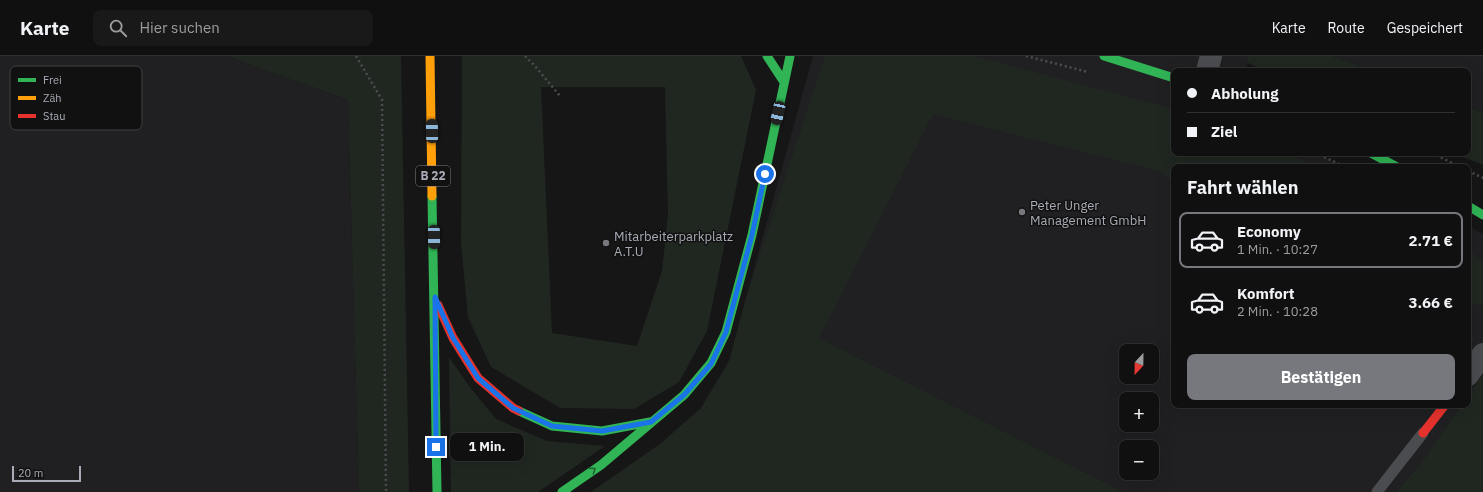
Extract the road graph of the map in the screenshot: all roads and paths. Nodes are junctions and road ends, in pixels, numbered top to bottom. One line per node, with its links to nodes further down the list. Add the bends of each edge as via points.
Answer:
1 (356, 56): 28 (path, via 382,100)
2 (430, 56): 22 (main road, B 22)
3 (524, 56): 11 (path)
4 (767, 56): 10 (main road)
5 (790, 56): 10 (main road)
6 (1104, 56): 9 (main road)
7 (1211, 56): 8 (street)
8 (1208, 68)
9 (1171, 77)
10 (784, 82): 26 (main road, via 752,235 726,332 711,364 684,395)
11 (560, 96)
12 (1322, 156): 15 (path)
13 (1376, 156): 16 (main road)
14 (1438, 156): 17 (path)
15 (1339, 164)
16 (1391, 164)
17 (1454, 164)
18 (1471, 172): 19 (path)
19 (1483, 178)
20 (1471, 208): 21 (main road)
21 (1483, 215)
22 (435, 297): 26 (main road, via 453,338 478,378 513,408 552,426 602,431); 29 (main road, B 22)
23 (1483, 354): 24 (street)
24 (1471, 371)
25 (1443, 408): 27 (main road)
26 (651, 422): 30 (main road, one-way to 26, via 601,464)
27 (1423, 433): 31 (lane)
28 (386, 492)
29 (437, 492)
30 (562, 492)
31 (1377, 492)

